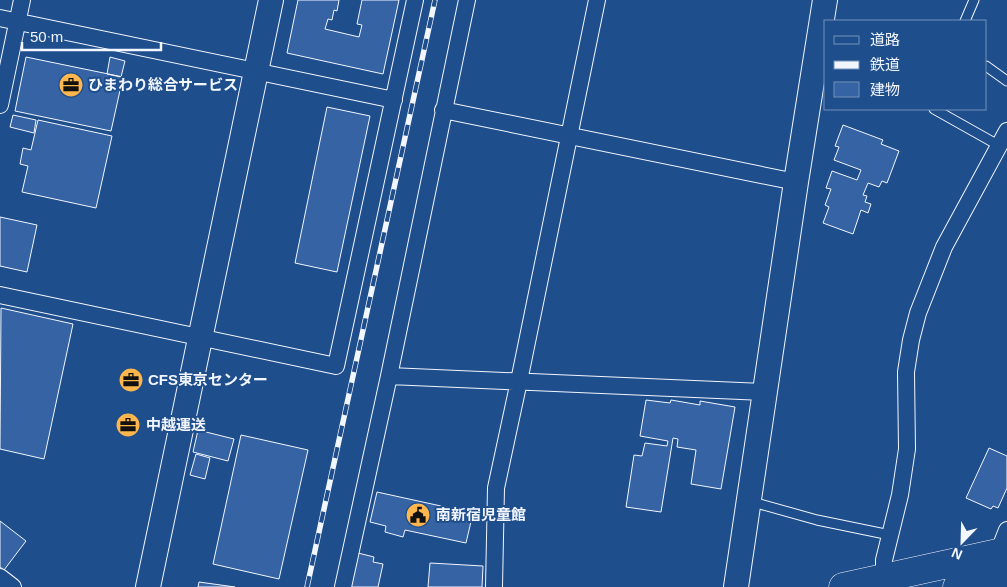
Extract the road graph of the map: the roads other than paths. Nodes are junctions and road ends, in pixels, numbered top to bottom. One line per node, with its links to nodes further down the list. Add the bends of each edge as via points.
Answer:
1 (22, 0): 10 (street)
2 (271, 0): 13 (street)
3 (415, 0): 15 (street)
4 (467, 0): 17 (street)
5 (597, 0): 20 (street)
6 (825, 0): 11 (street)
7 (974, 0): 9 (lane)
8 (0, 18): 10 (street)
9 (965, 20)
10 (18, 21): 13 (street); 16 (street)
11 (821, 58): 22 (street)
12 (987, 67): 14 (lane)
13 (256, 72): 15 (street); 24 (street)
14 (1007, 82)
15 (394, 100): 24 (street, via 336,366)
16 (0, 105)
17 (443, 110): 20 (street); 25 (street)
18 (936, 110): 21 (lane)
19 (1007, 131): 21 (street)
20 (570, 136): 22 (street); 26 (street)
21 (998, 145): 29 (street, via 944,247 918,313 906,372 907,449)
22 (796, 182): 27 (street)
23 (0, 295): 24 (street)
24 (200, 337): 34 (street)
25 (389, 376): 26 (street); 35 (street)
26 (519, 381): 27 (street); 36 (street, via 496,488)
27 (766, 392): 28 (street)
28 (749, 501): 29 (lane, via 817,520); 37 (street)
29 (890, 535): 32 (street, via 884,560)
30 (1005, 553): 32 (highway); 39 (highway)
31 (0, 577): 33 (street)
32 (884, 579): 38 (highway)
33 (13, 587)
34 (148, 587)
35 (342, 587)
36 (494, 587)
37 (736, 587)
38 (843, 587)
39 (957, 587)

